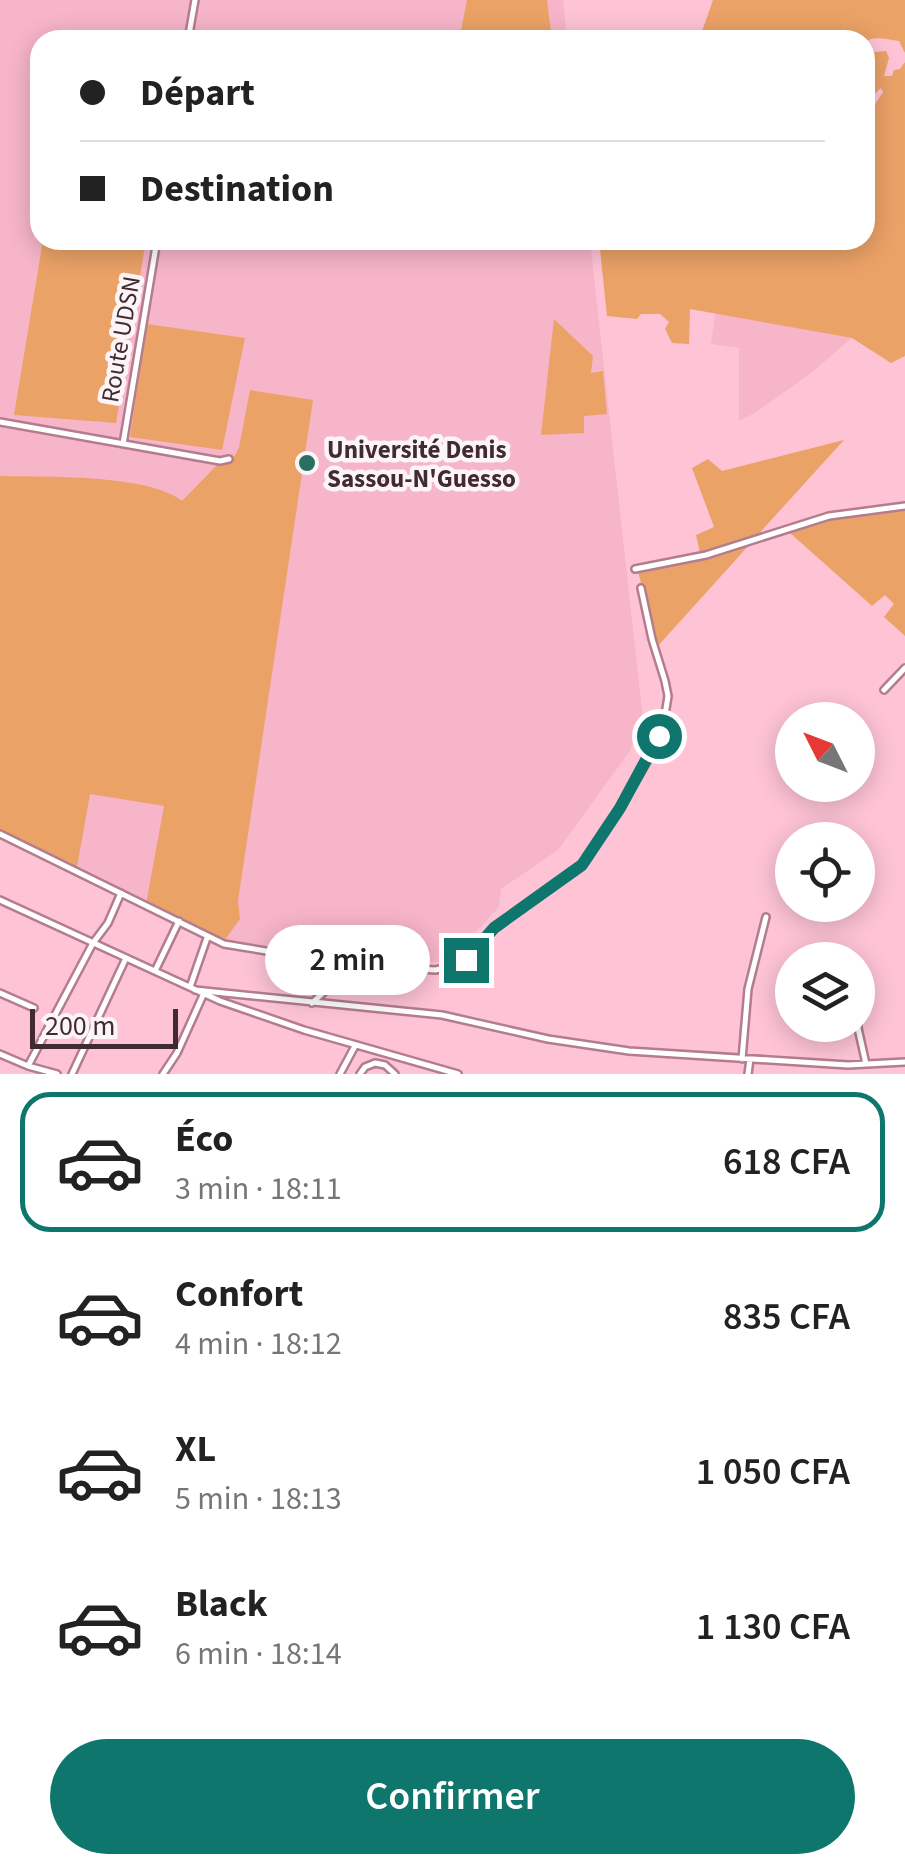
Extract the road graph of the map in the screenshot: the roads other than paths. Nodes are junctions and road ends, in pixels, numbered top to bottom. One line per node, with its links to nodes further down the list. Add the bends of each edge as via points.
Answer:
1 (195, 0): 2 (street)
2 (190, 30)
3 (155, 250): 5 (street, Route UDSN)
4 (0, 422): 5 (street)
5 (123, 444): 6 (street)
6 (229, 459)
7 (905, 506): 8 (street, via 829,516)
8 (636, 569)
9 (641, 588): 20 (street, via 668,696 665,715 648,760 582,865 494,928 456,966)
10 (905, 668): 11 (street)
11 (884, 690)
12 (0, 834): 13 (street)
13 (121, 892): 16 (street); 18 (street)
14 (0, 900): 18 (street)
15 (766, 916): 30 (street, via 748,989)
16 (180, 922): 17 (street); 21 (street)
17 (207, 937): 20 (street); 22 (street)
18 (93, 943): 19 (street); 33 (street)
19 (126, 958): 21 (street); 37 (street)
20 (339, 963): 25 (street)
21 (154, 971): 22 (street)
22 (193, 988): 24 (street); 25 (street)
23 (0, 993): 26 (street)
24 (204, 993): 28 (street); 35 (street)
25 (312, 1003): 30 (street, via 456,1017 592,1047)
26 (34, 1008)
27 (861, 1042): 32 (street)
28 (355, 1046): 34 (street); 38 (street)
29 (0, 1054): 33 (street)
30 (746, 1059): 32 (street); 43 (street)
31 (905, 1062): 32 (street)
32 (866, 1064)
33 (28, 1066): 36 (street)
34 (431, 1066): 41 (street); 42 (street)
35 (166, 1073)
36 (56, 1074)
37 (72, 1074)
38 (340, 1074)
39 (360, 1074): 40 (street, via 375,1062)
40 (395, 1074)
41 (426, 1074)
42 (458, 1074)
43 (748, 1074)

